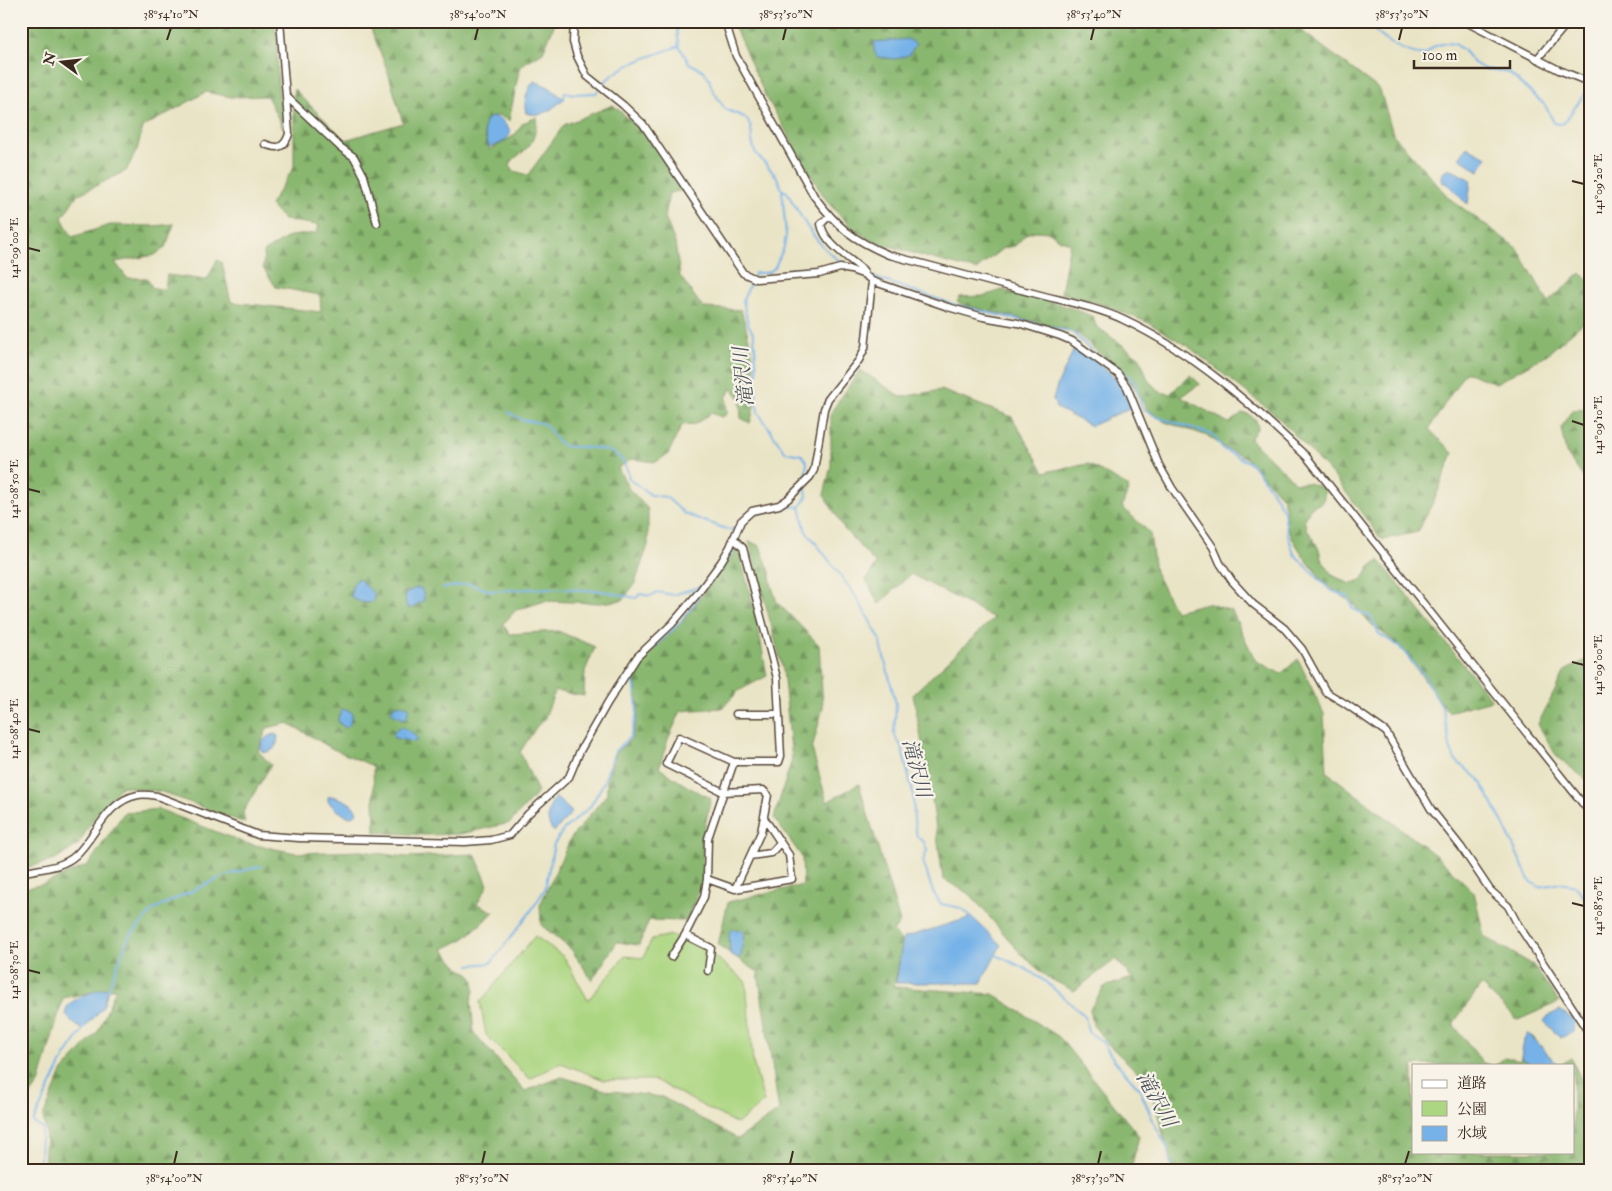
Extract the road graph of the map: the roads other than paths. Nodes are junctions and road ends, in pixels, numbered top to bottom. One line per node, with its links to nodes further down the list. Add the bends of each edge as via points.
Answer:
1 (280, 21): 8 (street)
2 (574, 21): 12 (street, via 573,42 587,76 644,124 743,273 756,279 819,274 840,268)
3 (725, 21): 10 (street, via 736,56 814,196)
4 (1464, 21): 6 (street)
5 (1569, 21): 6 (street)
6 (1537, 59): 7 (street)
7 (1591, 82)
8 (286, 96): 9 (street, via 287,142 274,148); 11 (street, via 340,148 354,157 364,176)
9 (265, 144)
10 (829, 216): 12 (street, via 821,224 827,240); 19 (street, via 845,232 889,255 1122,319 1188,356 1229,387 1306,456)
11 (377, 223)
12 (865, 275): 13 (street)
13 (872, 281): 14 (street, via 865,348 828,399 810,478 788,499 752,511 741,521); 29 (street, via 948,307 1060,336 1118,374 1127,387 1159,465 1232,581 1253,604 1284,628 1302,649 1326,692 1386,732 1432,809 1490,890 1508,906)
14 (733, 538): 16 (street, via 743,548 777,678); 23 (street, via 722,562 699,592 672,624 637,657 580,751 569,776 510,835 465,842 258,835 157,796 139,794 121,800 76,856 58,866)
15 (736, 714): 16 (street)
16 (778, 714): 17 (street, via 779,762)
17 (734, 762): 18 (street); 18 (street, via 679,737 666,764)
18 (723, 792): 20 (street, via 763,790 768,796); 24 (street, via 708,838)
19 (1591, 814)
20 (764, 818): 21 (street); 22 (street)
21 (780, 843): 22 (street, via 772,853); 25 (street, via 789,855 792,879)
22 (750, 856): 25 (street)
23 (21, 873)
24 (707, 879): 25 (street); 26 (street, via 704,898)
25 (735, 889)
26 (686, 936): 27 (street); 28 (street, via 711,948)
27 (671, 958)
28 (708, 971)
29 (1591, 1036)

